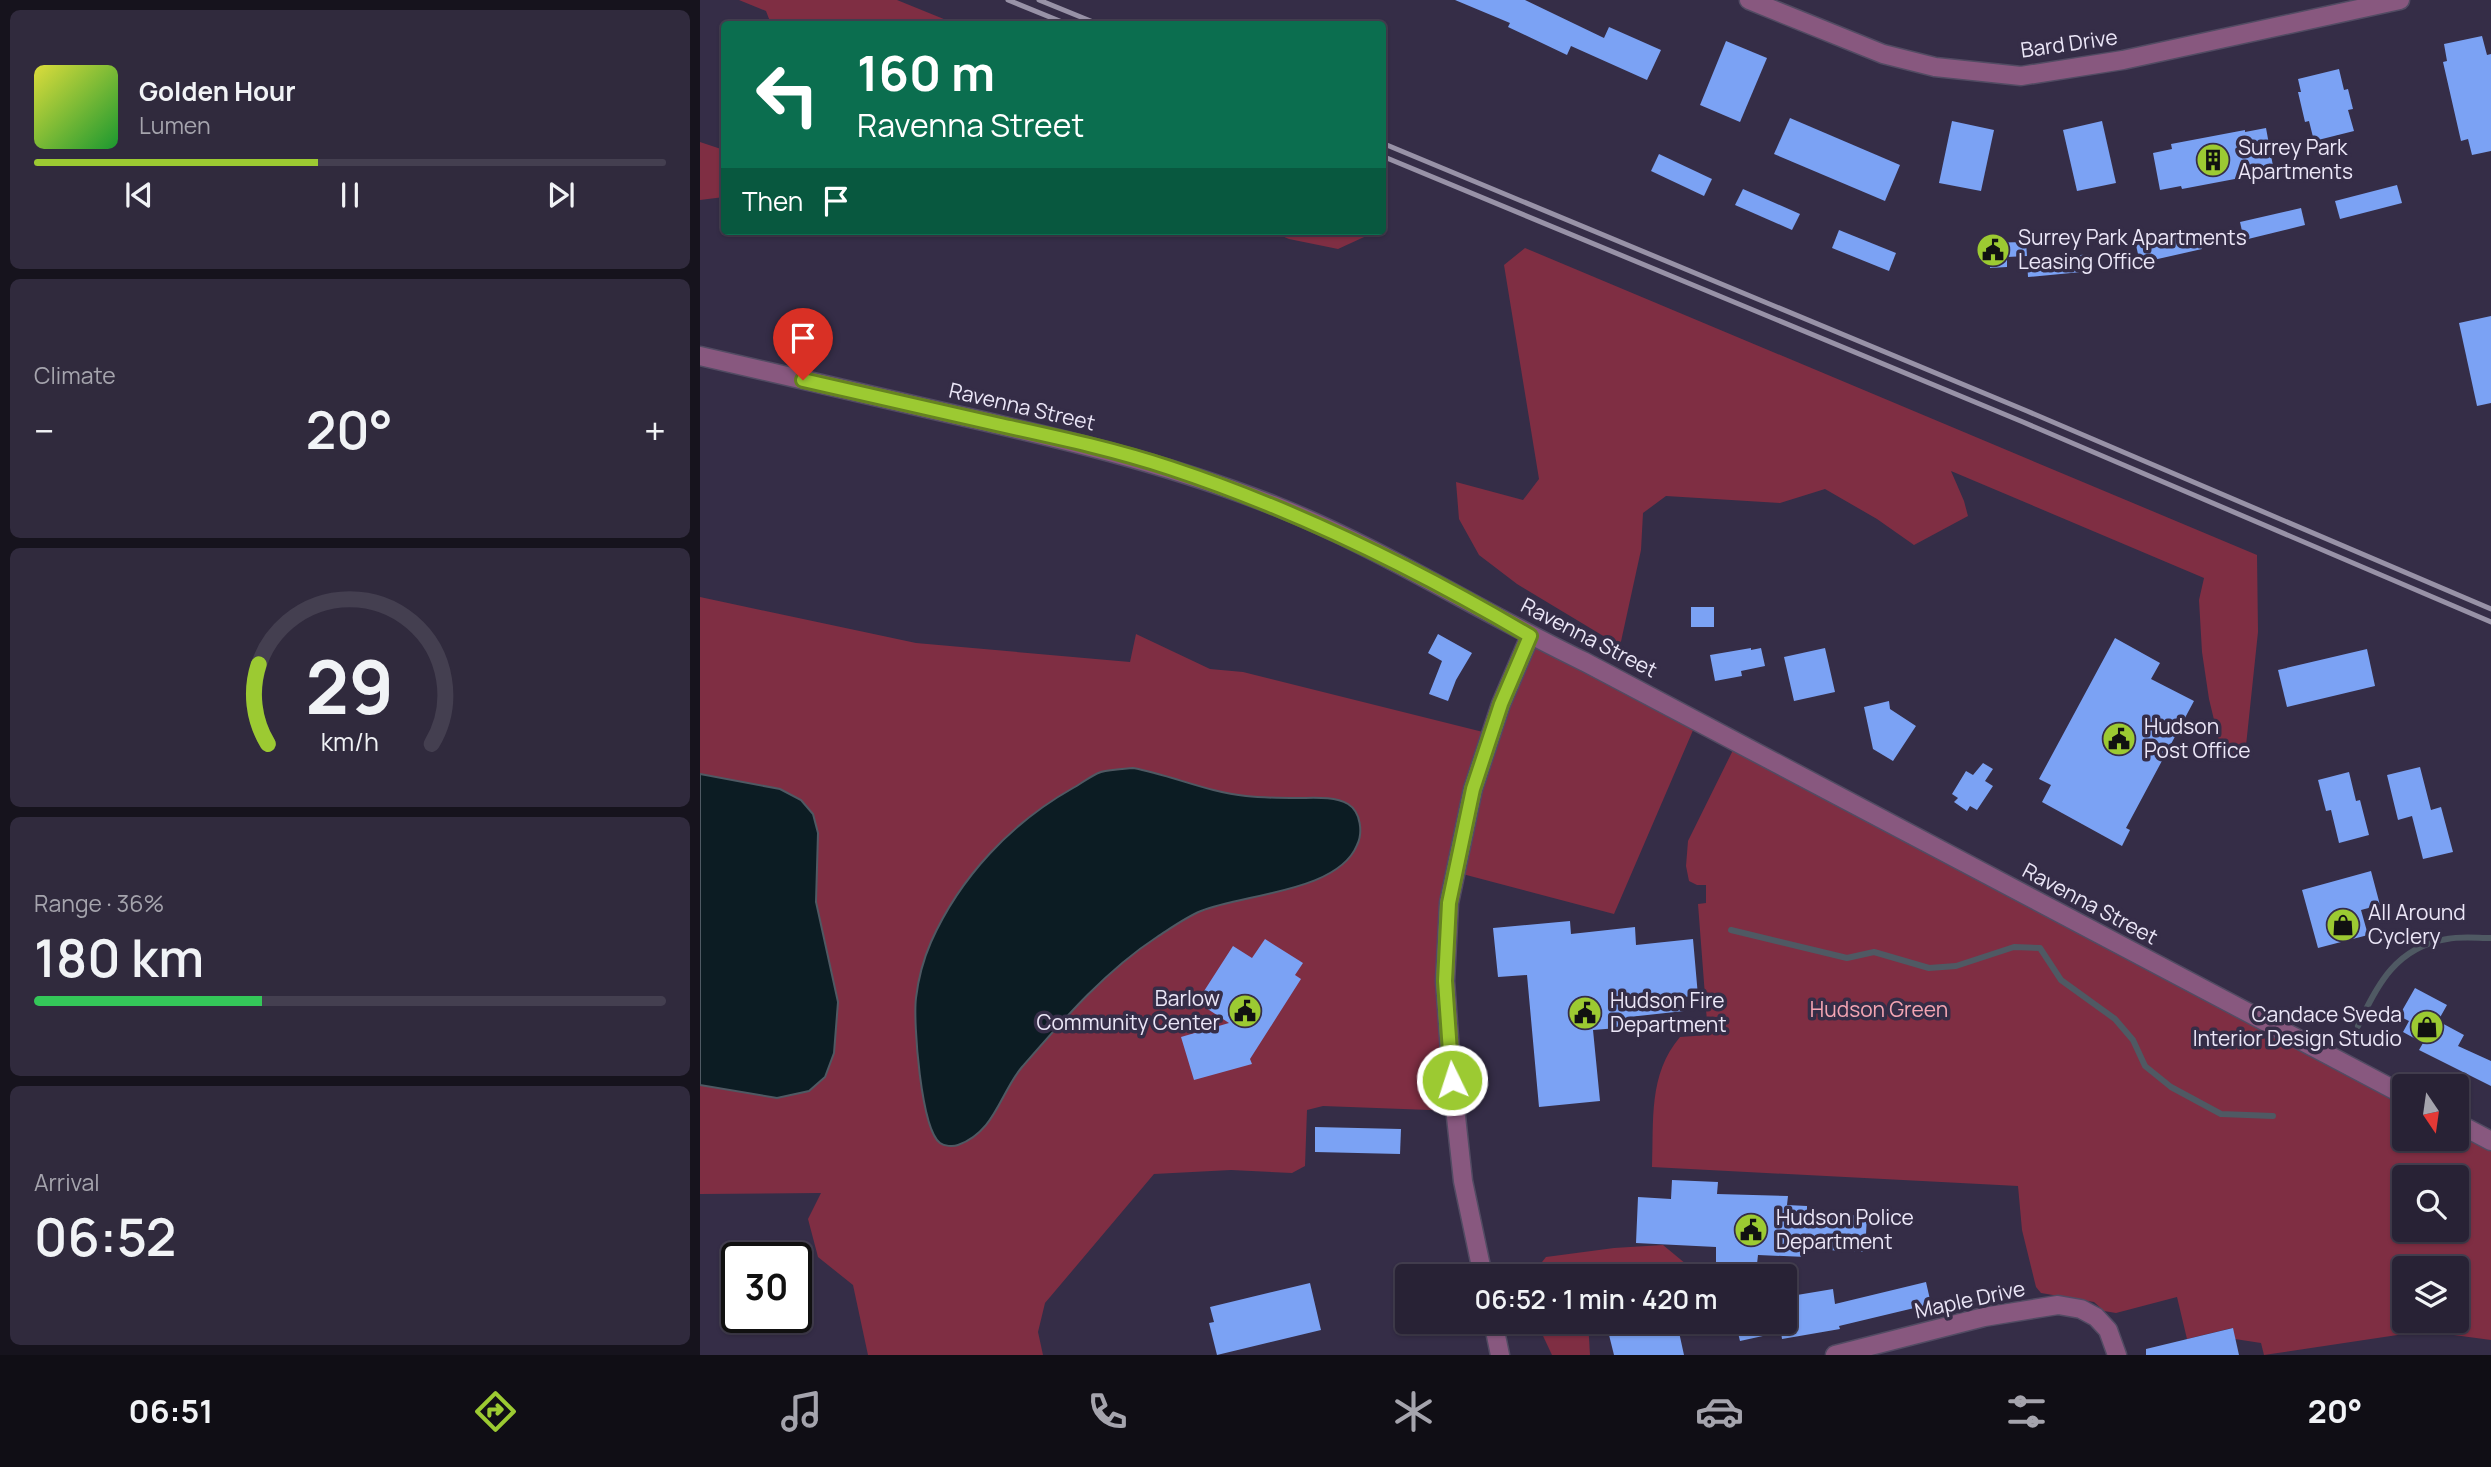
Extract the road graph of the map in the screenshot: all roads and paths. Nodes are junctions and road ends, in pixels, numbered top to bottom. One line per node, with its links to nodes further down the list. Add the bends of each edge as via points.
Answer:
1 (1749, 0): 2 (street, Bard Drive, via 1883,54 1936,67 2021,76 2123,60)
2 (2400, 0)
3 (700, 356): 4 (street, Ravenna Street, via 1168,467 1274,505 1365,546)
4 (1530, 636): 5 (street, Ravenna Street); 8 (street, via 1473,789 1449,903 1445,981 1452,1080 1463,1181)
5 (2392, 1089)
6 (2469, 1129): 7 (street)
7 (2491, 1141)
8 (1480, 1264)
9 (1496, 1334): 10 (street)
10 (1500, 1355)
11 (1835, 1355): 12 (street, Maple Drive, via 1984,1317 2058,1305 2096,1317 2108,1330)
12 (2117, 1355)

